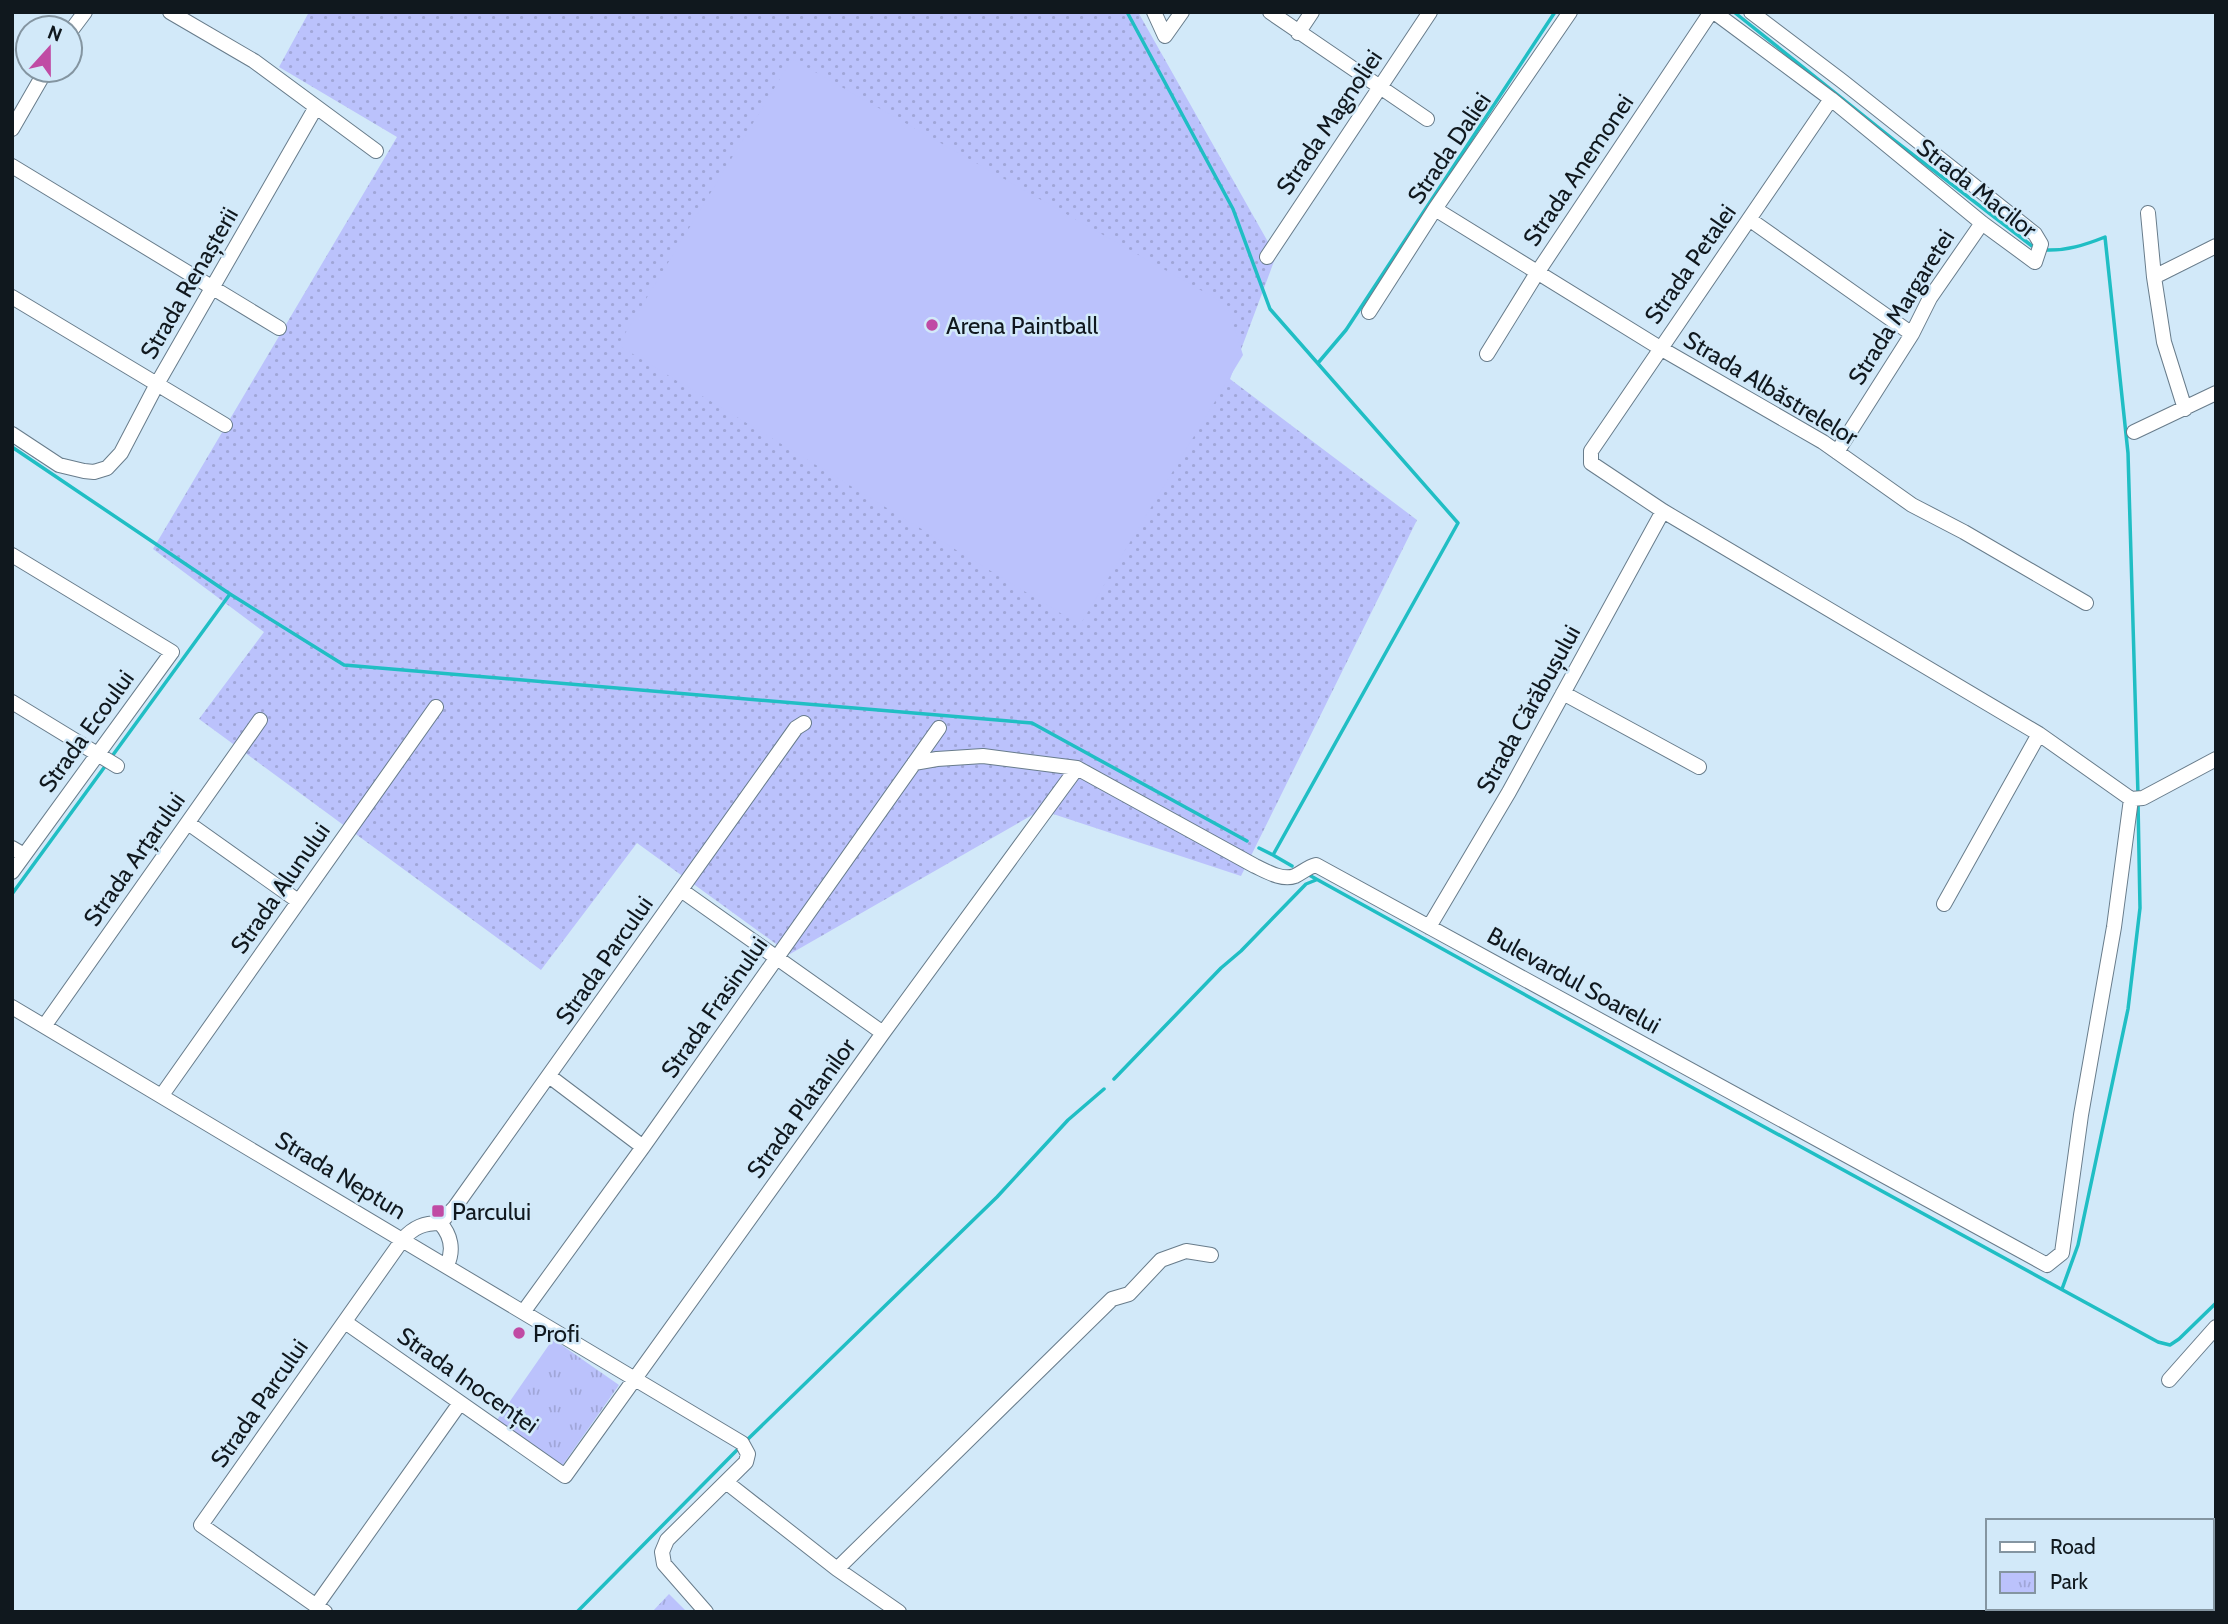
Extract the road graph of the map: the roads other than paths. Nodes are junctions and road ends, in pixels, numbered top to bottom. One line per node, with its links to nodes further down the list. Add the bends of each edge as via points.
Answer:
1 (170, 12): 14 (street, via 254,61)
2 (1154, 12): 3 (street, via 1165,36)
3 (1182, 12)
4 (1270, 12): 10 (street)
5 (1312, 12): 10 (street)
6 (1430, 12): 12 (street, Strada Magnoliei)
7 (1570, 12): 19 (street, Strada Daliei)
8 (1713, 12): 13 (street, Strada Macilor); 25 (street, Strada Anemonei)
9 (1751, 12): 22 (street, Strada Macilor, via 2035,234 2041,244 2035,262)
10 (1298, 33): 12 (street)
11 (38, 84): 16 (street)
12 (1380, 88): 15 (street); 24 (street, Strada Magnoliei)
13 (1832, 99): 21 (street, Strada Petalei); 22 (street, Strada Macilor)
14 (316, 107): 17 (street); 27 (street, Strada Renașterii)
15 (1427, 119)
16 (12, 129)
17 (376, 151)
18 (12, 166): 27 (street)
19 (1435, 209): 25 (street, Strada Albăstrelelor); 29 (street, Strada Daliei)
20 (2148, 213): 26 (street)
21 (1749, 219): 31 (street); 32 (street, Strada Petalei)
22 (1982, 223): 31 (street, Strada Margaretei, via 1930,298)
23 (2216, 246): 26 (street)
24 (1267, 257)
25 (1537, 273): 32 (street, Strada Albăstrelelor); 33 (street, Strada Anemonei)
26 (2154, 277): 36 (street, via 2164,342)
27 (213, 288): 30 (street); 34 (street, Strada Renașterii)
28 (12, 297): 34 (street)
29 (1369, 312)
30 (279, 328)
31 (1912, 334): 40 (street, Strada Margaretei)
32 (1660, 348): 40 (street, Strada Albăstrelelor); 41 (street, Strada Petalei, via 1590,457 1601,471)
33 (1487, 354)
34 (157, 384): 37 (street); 39 (street, Strada Renașterii, via 121,453 107,468 94,472 59,465)
35 (2216, 393): 36 (street)
36 (2185, 408): 38 (street)
37 (225, 425)
38 (2134, 432)
39 (12, 434)
40 (1837, 452): 43 (street, Strada Albăstrelelor, via 1912,505)
41 (1662, 511): 44 (street, Strada Cărăbușului); 50 (street)
42 (12, 555): 51 (street, Strada Ecoului, via 172,652)
43 (2086, 603)
44 (1563, 693): 54 (street); 63 (street, Strada Cărăbușului)
45 (12, 702): 51 (street)
46 (436, 707): 61 (street, Strada Alunului)
47 (260, 720): 57 (street, Strada Arțarului)
48 (804, 723): 60 (street, Strada Parcului)
49 (939, 728): 53 (street, Strada Frasinului)
50 (2039, 734): 56 (street); 62 (street)
51 (107, 760): 58 (street, Strada Ecoului)
52 (2215, 762): 56 (street, via 2143,798)
53 (914, 763): 55 (street, via 983,756); 64 (street, Strada Frasinului)
54 (1699, 767)
55 (1077, 768): 63 (street, Bulevardul Soarelui, via 1255,866 1292,877 1316,866); 67 (street, Strada Platanilor)
56 (2131, 799): 63 (street, Bulevardul Soarelui, via 2062,1253 2047,1265)
57 (188, 823): 61 (street); 66 (street, Strada Arțarului)
58 (18, 851): 59 (street, Strada Ecoului)
59 (12, 872)
60 (681, 890): 64 (street); 68 (street, Strada Parcului)
61 (298, 901): 69 (street, Strada Alunului)
62 (1944, 904)
63 (1429, 927)
64 (776, 957): 67 (street); 70 (street, Strada Frasinului)
65 (12, 1007): 66 (street, Strada Neptun)
66 (45, 1025): 69 (street, Strada Neptun)
67 (883, 1034): 78 (street, Strada Platanilor)
68 (549, 1076): 70 (street); 71 (street, Strada Parcului)
69 (162, 1095): 72 (street, Strada Neptun)
70 (643, 1147): 75 (street, Strada Frasinului)
71 (440, 1223): 72 (street, Strada Parcului, via 412,1229); 74 (street, via 451,1244)
72 (403, 1239): 74 (street, Strada Neptun); 76 (street, Strada Parcului)
73 (1211, 1255): 83 (street, via 1186,1251 1161,1260 1129,1294 1112,1299)
74 (447, 1265): 75 (street, Strada Neptun)
75 (524, 1311): 78 (street, Strada Neptun)
76 (345, 1322): 80 (street, Strada Inocenței); 84 (street, Strada Parcului, via 201,1525)
77 (2216, 1327): 79 (street)
78 (634, 1377): 81 (street, Strada Platanilor); 82 (street, Strada Neptun, via 742,1443 748,1454 746,1462)
79 (2169, 1380)
80 (460, 1403): 81 (street, Strada Inocenței); 84 (street)
81 (565, 1476)
82 (726, 1482): 83 (street); 85 (street, via 667,1540 662,1552 664,1564)
83 (837, 1569): 86 (street)
84 (321, 1609)
85 (706, 1612)
86 (899, 1612)

